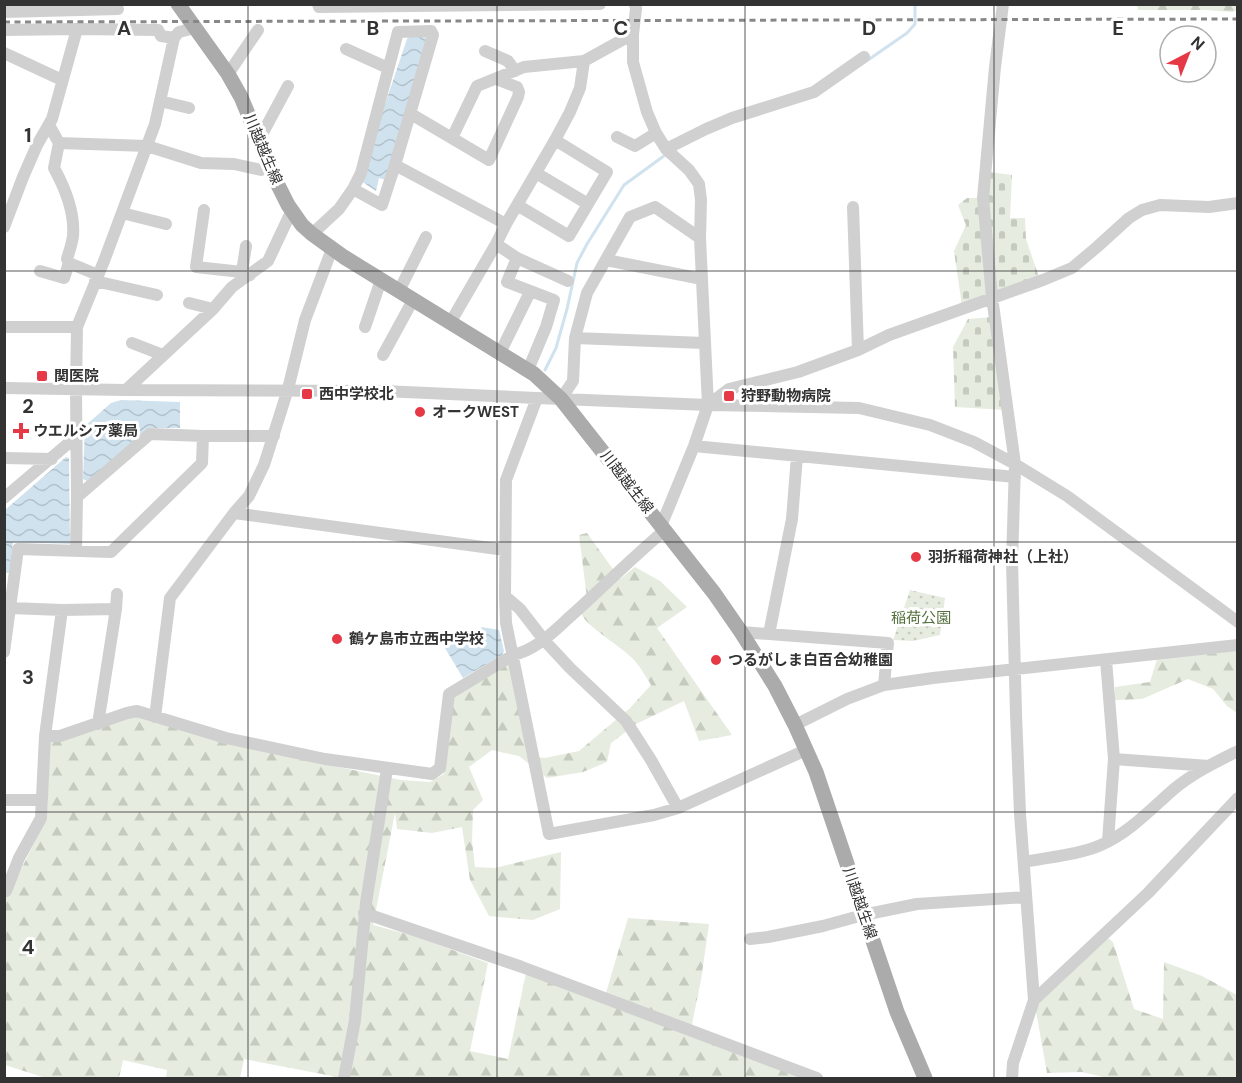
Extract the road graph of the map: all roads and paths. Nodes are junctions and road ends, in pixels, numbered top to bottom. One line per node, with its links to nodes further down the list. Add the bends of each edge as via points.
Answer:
1 (318, 4): 5 (street)
2 (600, 4): 9 (street)
3 (635, 4): 18 (street)
4 (1003, 4): 75 (street, via 983,198)
5 (342, 5): 6 (street)
6 (411, 5): 7 (street)
7 (455, 5): 8 (street)
8 (519, 5): 9 (street)
9 (565, 5)
10 (100, 7): 12 (street); 13 (street)
11 (185, 8): 14 (main road, 川越越生線)
12 (8, 9)
13 (118, 9)
14 (195, 28): 19 (street, via 179,32); 27 (main road, 川越越生線)
15 (76, 29): 16 (street); 19 (street, via 158,30 161,36); 29 (street)
16 (4, 30)
17 (258, 30): 27 (street)
18 (633, 34): 24 (street); 35 (street, via 633,62)
19 (174, 38): 31 (street)
20 (346, 49): 25 (street)
21 (484, 51): 26 (street, via 508,61)
22 (4, 53): 29 (street)
23 (864, 57): 42 (street, via 814,92 732,118)
24 (584, 61): 26 (street); 39 (street, via 580,88)
25 (387, 68): 33 (street, via 398,32 431,31); 46 (street, via 361,173)
26 (515, 71): 28 (street)
27 (228, 74): 38 (main road, 川越越生線)
28 (496, 79): 37 (street, via 477,86); 37 (street, via 517,87 519,92 489,160)
29 (62, 80): 34 (street)
30 (288, 87): 38 (street)
31 (160, 101): 32 (street); 41 (street)
32 (189, 108)
33 (411, 114): 37 (street); 44 (street)
34 (49, 125): 40 (street); 56 (street, via 37,144)
35 (656, 133): 36 (street, via 635,146); 42 (street)
36 (617, 137)
37 (452, 138)
38 (259, 140): 43 (main road, 川越越生線)
39 (555, 141): 45 (street); 48 (street, via 607,171)
40 (60, 143): 41 (street); 65 (street, via 54,168 63,185 72,222 73,237 66,259)
41 (147, 146): 43 (street, via 201,163 261,170); 53 (street)
42 (666, 149): 59 (street, via 699,184)
43 (269, 165): 52 (main road, 川越越生線)
44 (395, 165): 46 (street, via 382,205); 55 (street)
45 (536, 173): 48 (street); 49 (street)
46 (353, 189): 57 (street, via 339,209)
47 (1238, 203): 75 (street, via 1209,207 1160,205 1142,210 1072,268)
48 (588, 204): 49 (street, via 569,236)
49 (517, 205): 55 (street)
50 (853, 207): 86 (street)
51 (204, 210): 67 (street, via 196,267)
52 (292, 210): 57 (main road, 川越越生線); 67 (street, via 268,261)
53 (122, 213): 54 (street); 68 (street)
54 (166, 224)
55 (506, 224): 60 (street)
56 (4, 227)
57 (312, 234): 62 (main road, 川越越生線)
58 (426, 237): 72 (street)
59 (700, 238): 64 (street, via 655,207 630,217); 69 (street)
60 (496, 244): 63 (street); 79 (street)
61 (246, 246): 67 (street)
62 (332, 249): 70 (main road, 川越越生線); 93 (street, via 305,320)
63 (517, 258): 71 (street); 73 (street, via 507,282)
64 (606, 260): 69 (street); 83 (street, via 586,294)
65 (69, 263): 66 (street, via 64,278); 68 (street)
66 (40, 271)
67 (246, 273): 78 (street)
68 (97, 278): 74 (street); 81 (street)
69 (702, 279): 85 (street)
70 (381, 280): 72 (main road, 川越越生線); 82 (street)
71 (568, 281)
72 (399, 291): 76 (main road, 川越越生線)
73 (530, 292): 87 (street); 90 (street, via 554,300)
74 (157, 295)
75 (992, 297): 86 (street); 105 (street)
76 (413, 300): 79 (main road, 川越越生線); 88 (street)
77 (189, 303): 78 (street)
78 (213, 309): 89 (street)
79 (450, 322): 87 (main road, 川越越生線)
80 (4, 327): 81 (street)
81 (77, 327): 92 (street)
82 (365, 327)
83 (575, 338): 85 (street); 96 (street, via 573,381)
84 (132, 343): 89 (street)
85 (704, 343): 97 (street)
86 (858, 350): 97 (street, via 798,372 729,389)
87 (500, 353): 90 (main road, 川越越生線)
88 (383, 354)
89 (163, 355): 94 (street)
90 (528, 370): 96 (main road, 川越越生線)
91 (4, 388): 92 (street)
92 (76, 389): 94 (street); 99 (street)
93 (288, 389): 94 (street); 95 (street); 100 (street)
94 (126, 390)
95 (537, 398): 96 (street); 111 (street, via 506,480)
96 (561, 399): 97 (street); 109 (main road, 川越越生線)
97 (708, 405): 101 (street); 105 (street, via 859,408 930,425 974,442)
98 (203, 435): 100 (street); 106 (street, via 150,434); 110 (street, via 202,463 111,552)
99 (77, 436): 104 (street); 106 (street)
100 (274, 436): 108 (street, via 249,496)
101 (694, 446): 102 (street); 109 (street)
102 (797, 456): 105 (street); 119 (street, via 792,519)
103 (4, 458): 104 (street)
104 (52, 459): 107 (street)
105 (1015, 470): 117 (street, via 1067,496); 125 (street)
106 (77, 497): 110 (street)
107 (4, 498)
108 (234, 513): 111 (street); 127 (street, via 170,598)
109 (663, 528): 118 (main road, 川越越生線); 120 (street)
110 (76, 550): 114 (street, via 18,549)
111 (505, 550): 113 (street)
112 (117, 594): 115 (street)
113 (505, 596): 120 (street); 123 (street)
114 (10, 608): 116 (street); 121 (street)
115 (116, 609): 116 (street); 128 (street)
116 (62, 610): 130 (street)
117 (1238, 622)
118 (741, 632): 119 (street); 129 (main road, 川越越生線)
119 (768, 634): 126 (street, via 888,643)
120 (544, 640): 123 (street); 139 (street, via 626,721)
121 (5, 644)
122 (1238, 645): 124 (street)
123 (513, 655): 135 (street, via 449,694 440,768 432,774); 139 (street, via 549,834)
124 (1106, 660): 125 (street); 133 (street)
125 (1015, 669): 126 (street); 143 (street)
126 (884, 685): 129 (street)
127 (155, 717): 128 (street, via 137,711); 135 (street, via 226,738)
128 (98, 724): 130 (street, via 60,736)
129 (795, 725): 131 (main road, 川越越生線)
130 (45, 736): 138 (street)
131 (806, 750): 139 (street); 147 (main road, 川越越生線)
132 (1238, 751): 134 (street)
133 (1114, 759): 134 (street); 140 (street)
134 (1209, 766): 140 (street)
135 (387, 769): 146 (street)
136 (1238, 798): 149 (street, via 1148,893)
137 (4, 800): 138 (street)
138 (42, 800): 142 (street, via 41,818)
139 (678, 808)
140 (1108, 841): 143 (street)
141 (4, 858): 142 (street)
142 (19, 858): 144 (street)
143 (1024, 862): 145 (street)
144 (6, 891)
145 (1026, 897): 147 (street, via 917,904); 149 (street)
146 (364, 913): 150 (street, via 355,1020); 151 (street, via 522,967)
147 (863, 915): 148 (street); 152 (main road, 川越越生線)
148 (750, 939)
149 (1034, 1000): 153 (street, via 1013,1063)
150 (344, 1078)
151 (818, 1078)
152 (925, 1078)
153 (1012, 1078)

